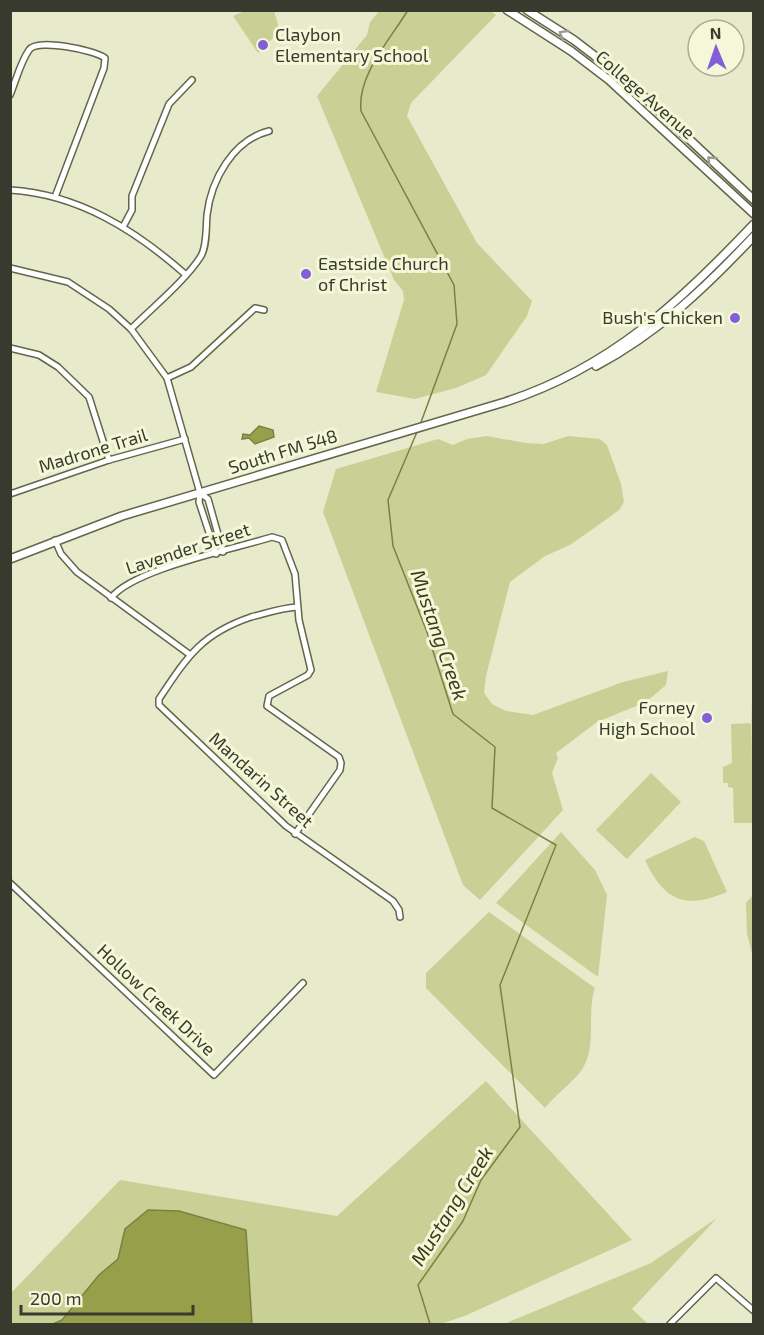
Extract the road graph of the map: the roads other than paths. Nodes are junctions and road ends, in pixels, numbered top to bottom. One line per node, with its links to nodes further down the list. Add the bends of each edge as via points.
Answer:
1 (507, 10): 9 (main road, College Avenue, via 609,80)
2 (527, 10): 8 (main road, College Avenue, one-way to 2, via 625,79)
3 (192, 80): 11 (street, via 169,104)
4 (10, 95): 7 (street, via 29,49 38,44 96,51 105,58)
5 (268, 131): 14 (street, via 252,135 228,160 208,207 202,255)
6 (10, 190): 7 (street)
7 (55, 197): 11 (street)
8 (753, 200)
9 (753, 214)
10 (753, 224): 19 (main road, South FM 548, via 701,280 655,321)
11 (124, 225): 14 (street)
12 (753, 236): 19 (main road, South FM 548, via 660,325 610,358)
13 (10, 268): 16 (street, via 68,282 110,309)
14 (185, 274): 16 (street)
15 (264, 310): 18 (street, via 255,308 191,367)
16 (131, 329): 18 (street)
17 (10, 348): 21 (street, via 39,355 58,367 88,397)
18 (167, 378): 20 (street)
19 (567, 379): 22 (main road, South FM 548, via 525,396)
20 (184, 439): 21 (street, Madrone Trail); 22 (street)
21 (109, 460): 23 (street, Madrone Trail)
22 (200, 493): 24 (main road, South FM 548); 25 (street, via 208,499); 26 (street, via 199,502)
23 (10, 494)
24 (55, 540): 27 (main road, South FM 548); 28 (street, via 68,564)
25 (223, 552): 26 (street, Lavender Street); 29 (street, Lavender Street, via 279,538 295,574)
26 (216, 554): 28 (street, Lavender Street, via 137,578)
27 (10, 559)
28 (111, 598): 30 (street)
29 (297, 607): 30 (street, via 224,627); 31 (street, via 310,673 281,687 266,702 269,709 339,757 341,763)
30 (189, 654): 31 (street, Mandarin Street, via 159,699 159,705)
31 (295, 834): 33 (street, Mandarin Street, via 393,901)
32 (10, 883): 34 (street, Hollow Creek Drive, via 214,1075)
33 (400, 917)
34 (303, 983)
35 (753, 1311): 36 (street, via 716,1278)
36 (670, 1324)

